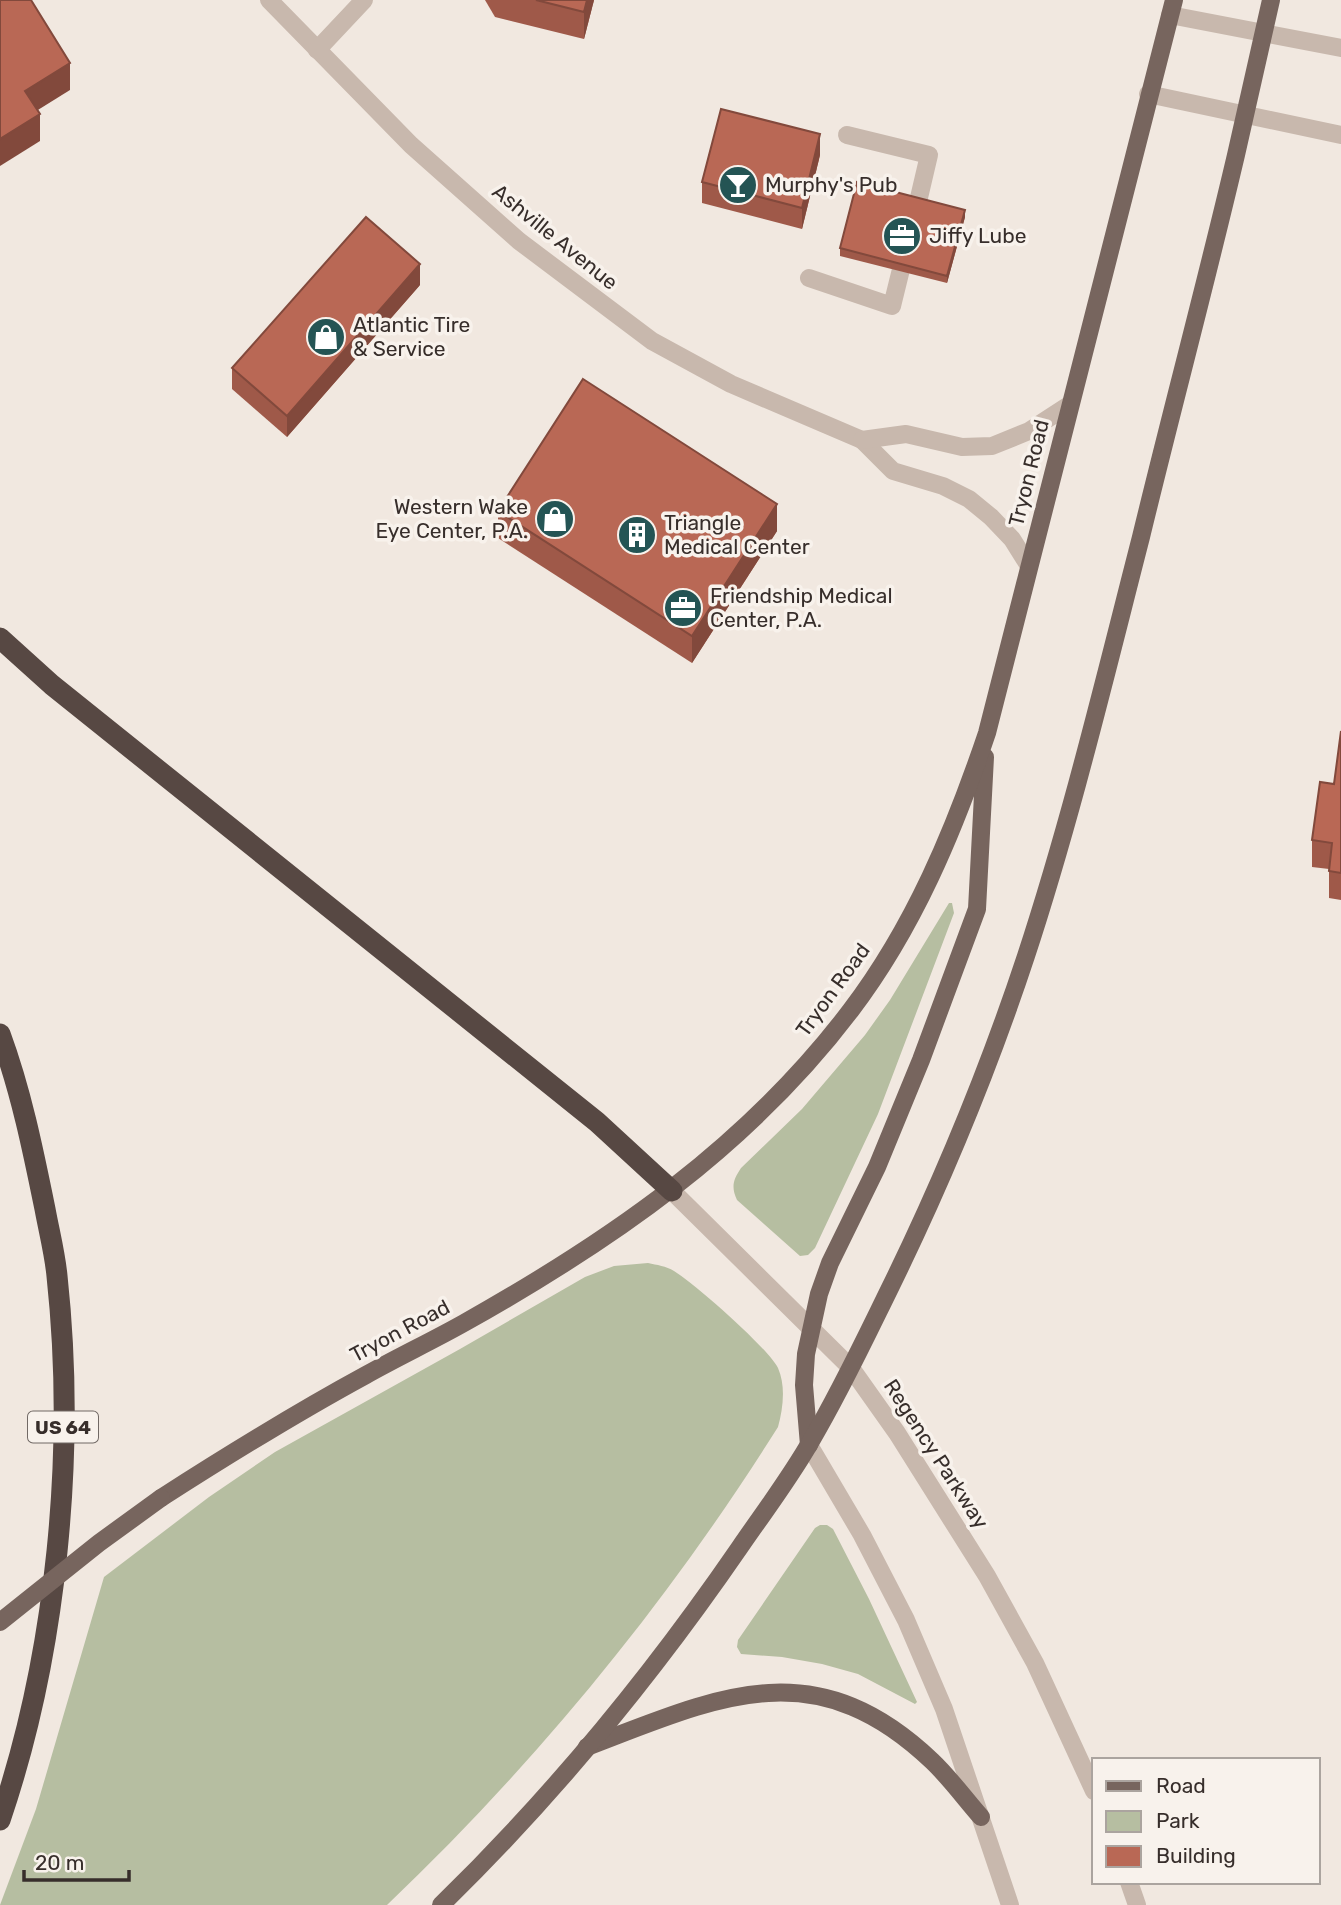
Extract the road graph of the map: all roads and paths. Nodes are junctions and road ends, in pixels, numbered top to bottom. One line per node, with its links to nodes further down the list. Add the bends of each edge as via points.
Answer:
1 (269, 0): 7 (street, Ashville Avenue)
2 (363, 0): 7 (street)
3 (1271, 0): 5 (main road)
4 (1172, 8): 5 (street); 8 (main road, Tryon Road)
5 (1264, 33): 6 (street); 9 (main road)
6 (1341, 48)
7 (317, 50): 14 (street, Ashville Avenue, via 411,145 519,241 652,341 731,384)
8 (1148, 94): 9 (street); 13 (main road, Tryon Road)
9 (1245, 113): 11 (street); 21 (main road, via 1110,660 1026,957 950,1161)
10 (847, 135): 12 (street, via 929,155 892,306)
11 (1341, 135)
12 (809, 278)
13 (1069, 405): 14 (street, via 1029,431 992,446 962,447 906,434); 15 (main road, Tryon Road)
14 (862, 440): 15 (street, Ashville Avenue, via 893,471 969,499 1012,539)
15 (1029, 566): 17 (main road, Tryon Road)
16 (0, 638): 19 (highway, via 52,685 597,1122)
17 (987, 733): 19 (main road, Tryon Road, via 925,890 852,1008 761,1113); 20 (main road, via 977,909 877,1167 830,1263)
18 (0, 1034): 27 (highway, US 64, via 34,1152 57,1275 63,1403 58,1528 46,1634 33,1706)
19 (672, 1191): 20 (street, Regency Parkway); 23 (main road, Tryon Road, bridge, via 463,1324 245,1443 99,1543)
20 (810, 1328): 21 (street, Regency Parkway); 22 (main road, via 804,1385)
21 (852, 1367): 22 (main road); 25 (street, Regency Parkway, via 987,1576 1035,1663)
22 (809, 1445): 24 (main road, via 720,1575); 26 (street, via 906,1620 944,1709)
23 (0, 1622)
24 (587, 1747): 26 (main road, via 698,1705 743,1695 784,1692 823,1696 861,1710 898,1733 933,1762); 29 (main road)
25 (1092, 1787)
26 (981, 1817): 30 (street)
27 (0, 1820)
28 (1130, 1884): 31 (street)
29 (441, 1905)
30 (1010, 1905)
31 (1137, 1905)

